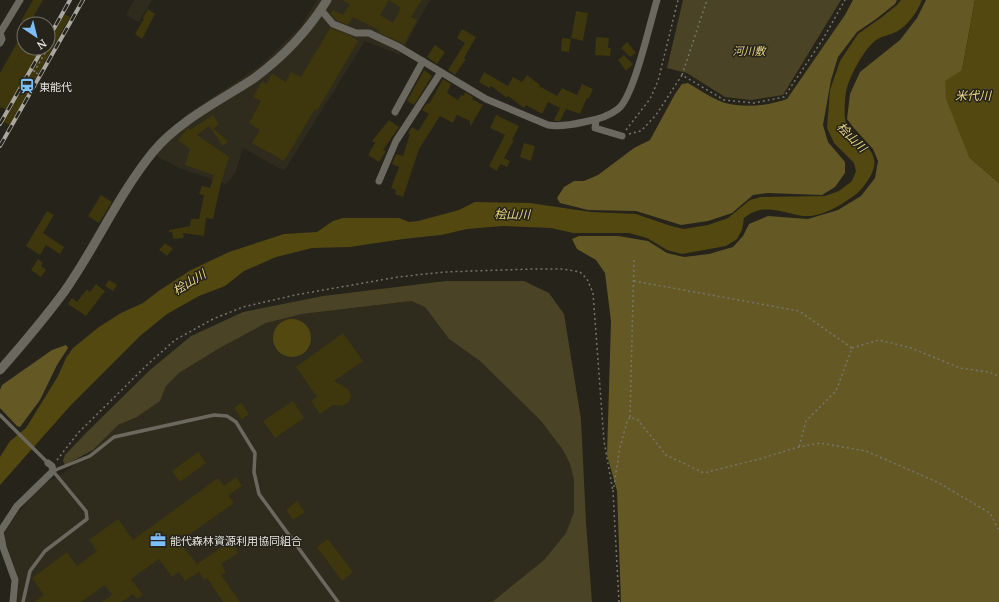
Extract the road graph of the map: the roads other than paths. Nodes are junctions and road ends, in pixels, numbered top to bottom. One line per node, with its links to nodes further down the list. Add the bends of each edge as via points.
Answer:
1 (20, 0): 5 (street)
2 (327, 0): 4 (street)
3 (657, 0): 10 (street, via 625,101 619,109)
4 (321, 10): 7 (street, via 334,24 356,33 369,33); 13 (street, via 284,53 254,78 167,137 153,152 124,193 64,292)
5 (0, 33): 6 (street)
6 (0, 43)
7 (423, 61): 8 (street); 9 (street)
8 (441, 72): 10 (street, via 486,99 548,125 558,127); 12 (street, via 396,141)
9 (395, 112)
10 (596, 120): 11 (street, via 595,128)
11 (622, 136)
12 (379, 181)
13 (0, 370)
14 (0, 415): 15 (lane)
15 (51, 467): 16 (street); 18 (lane, via 86,511 87,519 45,551 30,571); 19 (lane, via 90,456 114,437 214,415 227,416 236,422 255,453 254,472 259,494)
16 (0, 531): 17 (street, via 15,580)
17 (13, 602)
18 (23, 602)
19 (338, 602)

